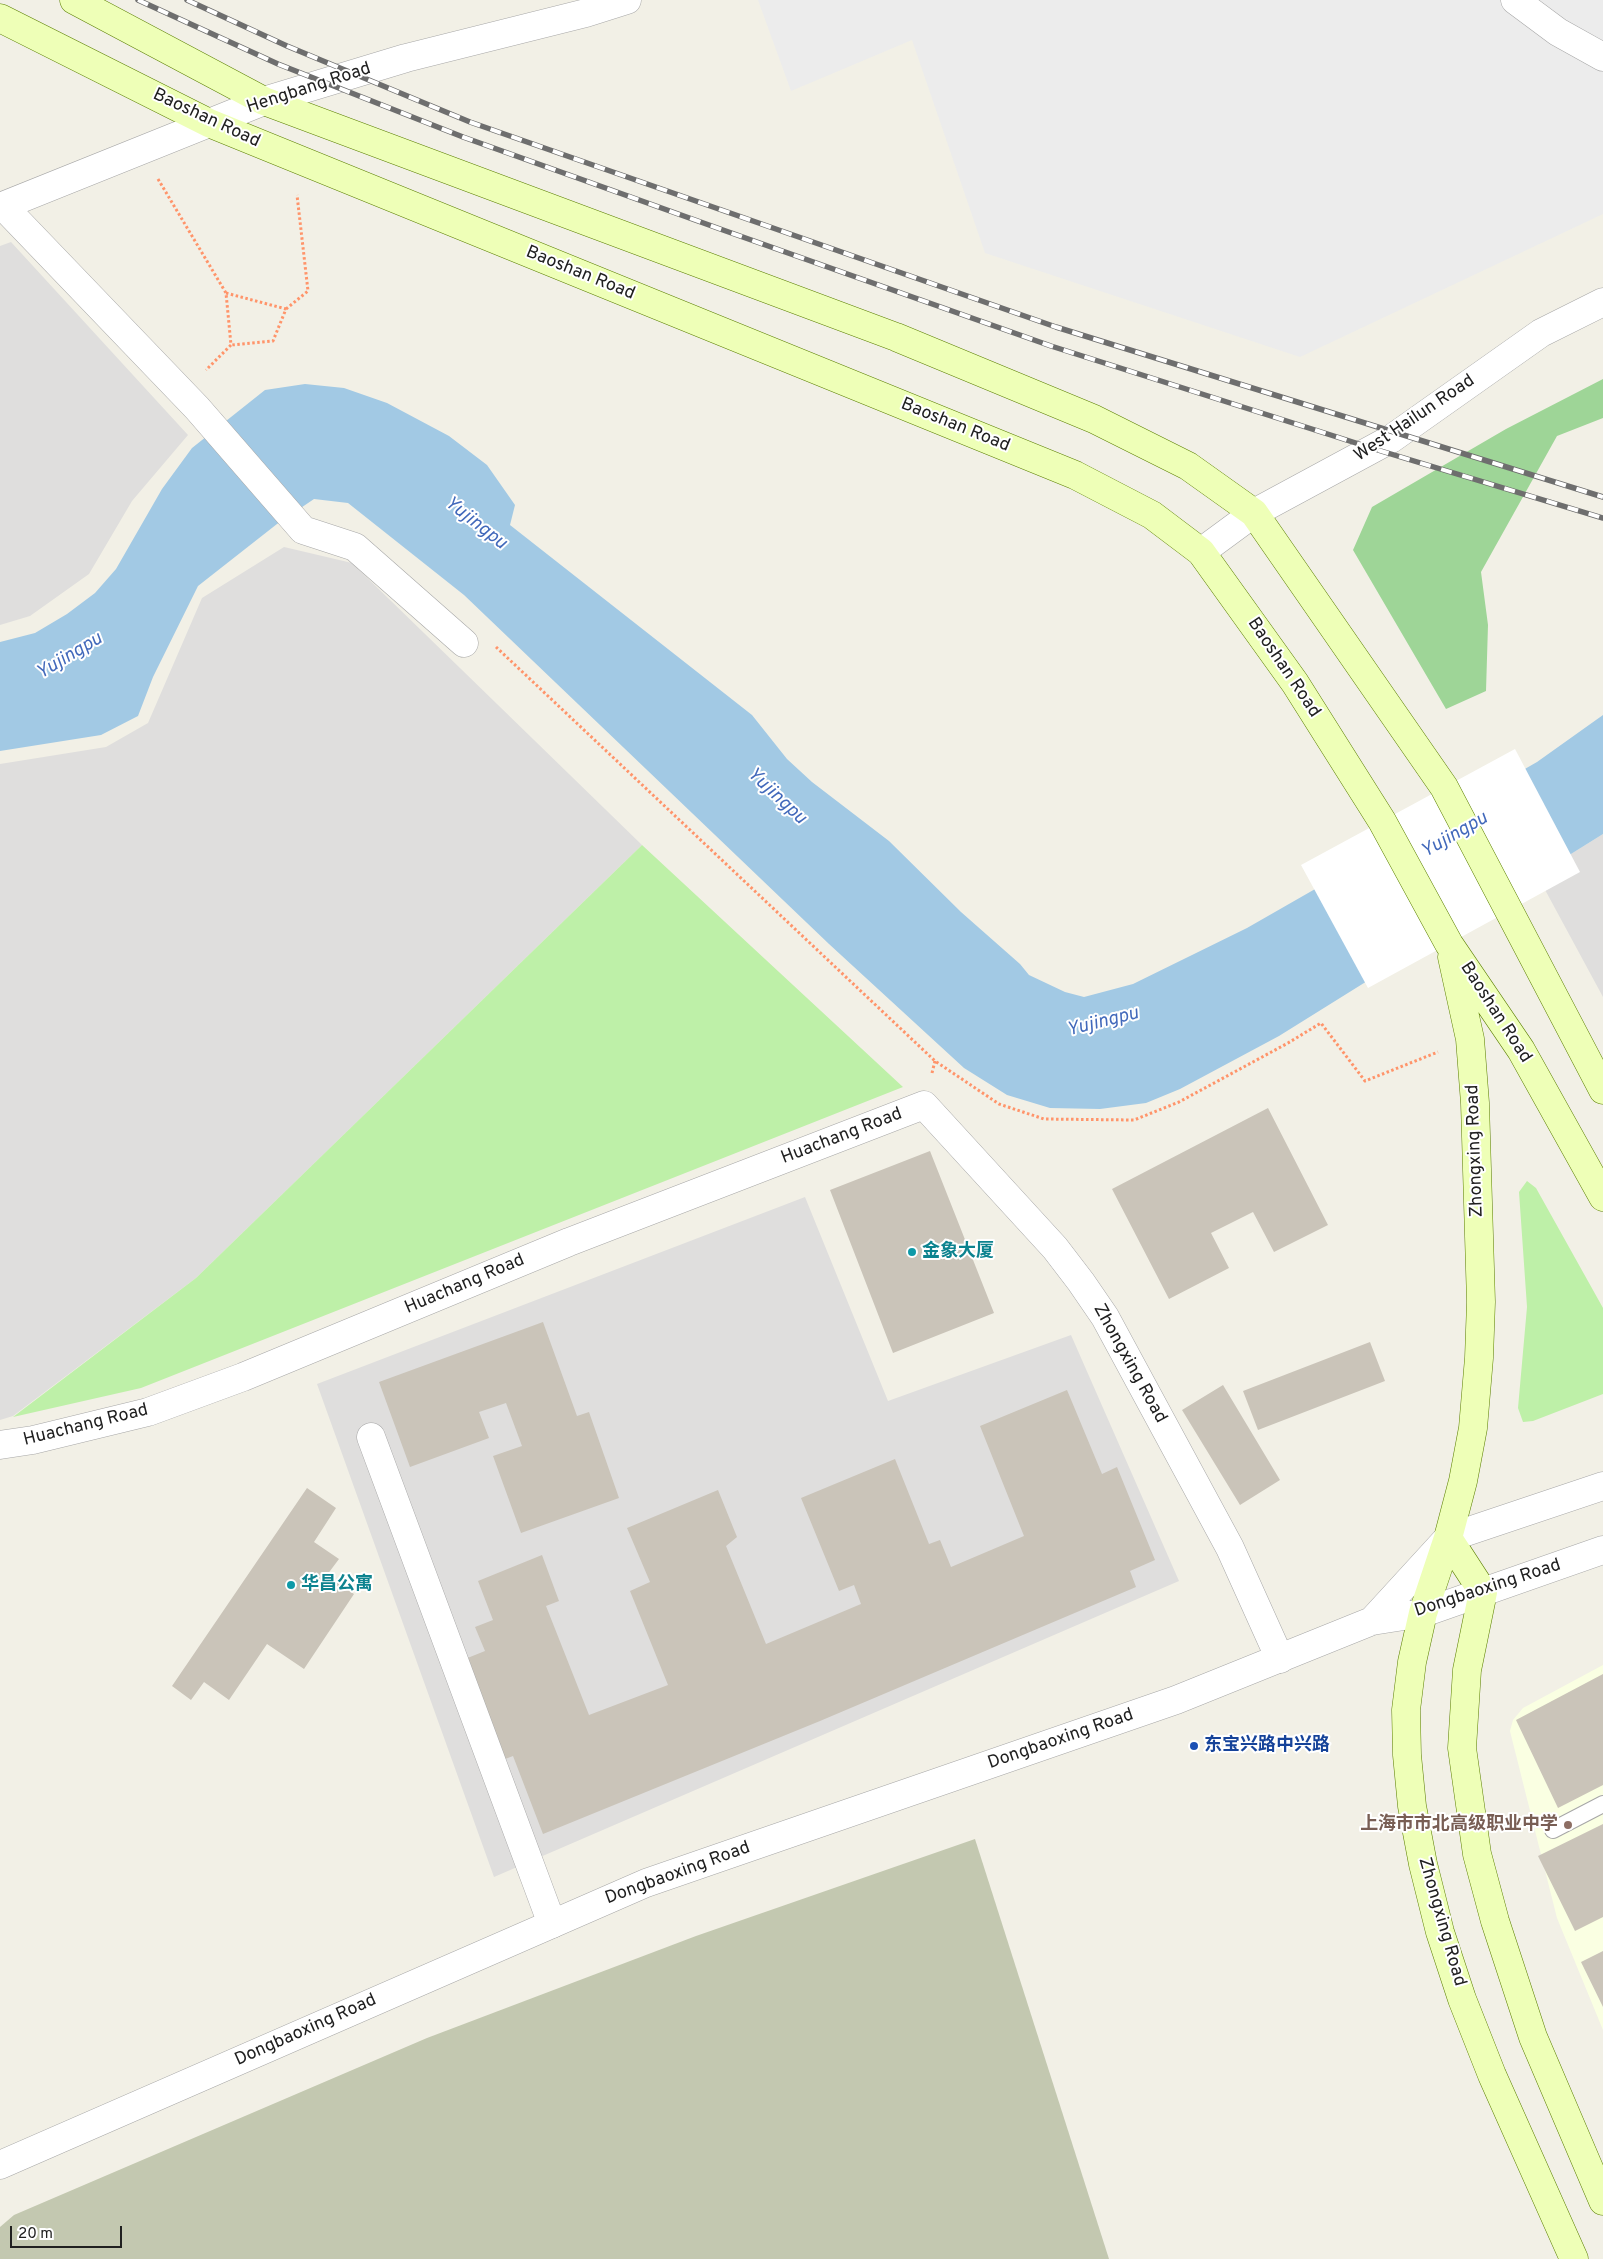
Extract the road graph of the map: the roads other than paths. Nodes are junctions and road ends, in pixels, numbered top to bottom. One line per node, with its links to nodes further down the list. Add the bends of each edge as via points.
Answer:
1 (74, 0): 6 (main road)
2 (627, 0): 6 (street, Hengbang Road, via 406,58)
3 (1515, 0): 5 (street, via 1558,32)
4 (0, 18): 7 (main road, Baoshan Road)
5 (1603, 57)
6 (264, 101): 7 (street, Hengbang Road); 10 (main road, via 896,337 1067,408 1188,466)
7 (209, 123): 8 (street, Hengbang Road); 11 (main road, Baoshan Road, via 1075,475 1152,514)
8 (2, 206): 12 (street, via 190,401 303,530 355,546)
9 (1603, 302): 10 (street, West Hailun Road, via 1541,333 1391,439)
10 (1254, 514): 11 (street, West Hailun Road); 14 (main road, via 1444,787)
11 (1201, 552): 13 (main road, Baoshan Road, via 1295,683 1382,821)
12 (464, 643)
13 (1449, 944): 16 (main road, Baoshan Road, via 1521,1050); 20 (main road, Zhongxing Road, via 1470,1039 1481,1302 1472,1428 1463,1481)
14 (1603, 1090)
15 (924, 1105): 18 (street, Huachang Road, via 569,1242 244,1376 148,1412); 25 (street, Zhongxing Road, via 1082,1282 1230,1548)
16 (1603, 1197)
17 (371, 1437): 28 (street)
18 (0, 1446)
19 (1603, 1486): 20 (street, Dongbaoxing Road)
20 (1448, 1538): 22 (main road); 23 (main road, Zhongxing Road); 24 (street, Dongbaoxing Road)
21 (1603, 1550): 22 (street, Dongbaoxing Road)
22 (1483, 1592): 23 (street, Dongbaoxing Road); 30 (main road, via 1467,1670 1462,1748 1477,1854 1533,2037)
23 (1423, 1613): 24 (street, Dongbaoxing Road); 31 (main road, Zhongxing Road, via 1406,1710 1408,1764 1423,1864 1440,1932 1462,1999 1492,2075)
24 (1372, 1621): 25 (street, Dongbaoxing Road)
25 (1280, 1659): 28 (street, Dongbaoxing Road, via 1176,1700 646,1883)
26 (1603, 1804): 27 (lane)
27 (1553, 1830)
28 (552, 1924): 29 (street, Dongbaoxing Road)
29 (0, 2165)
30 (1603, 2201)
31 (1574, 2259)

